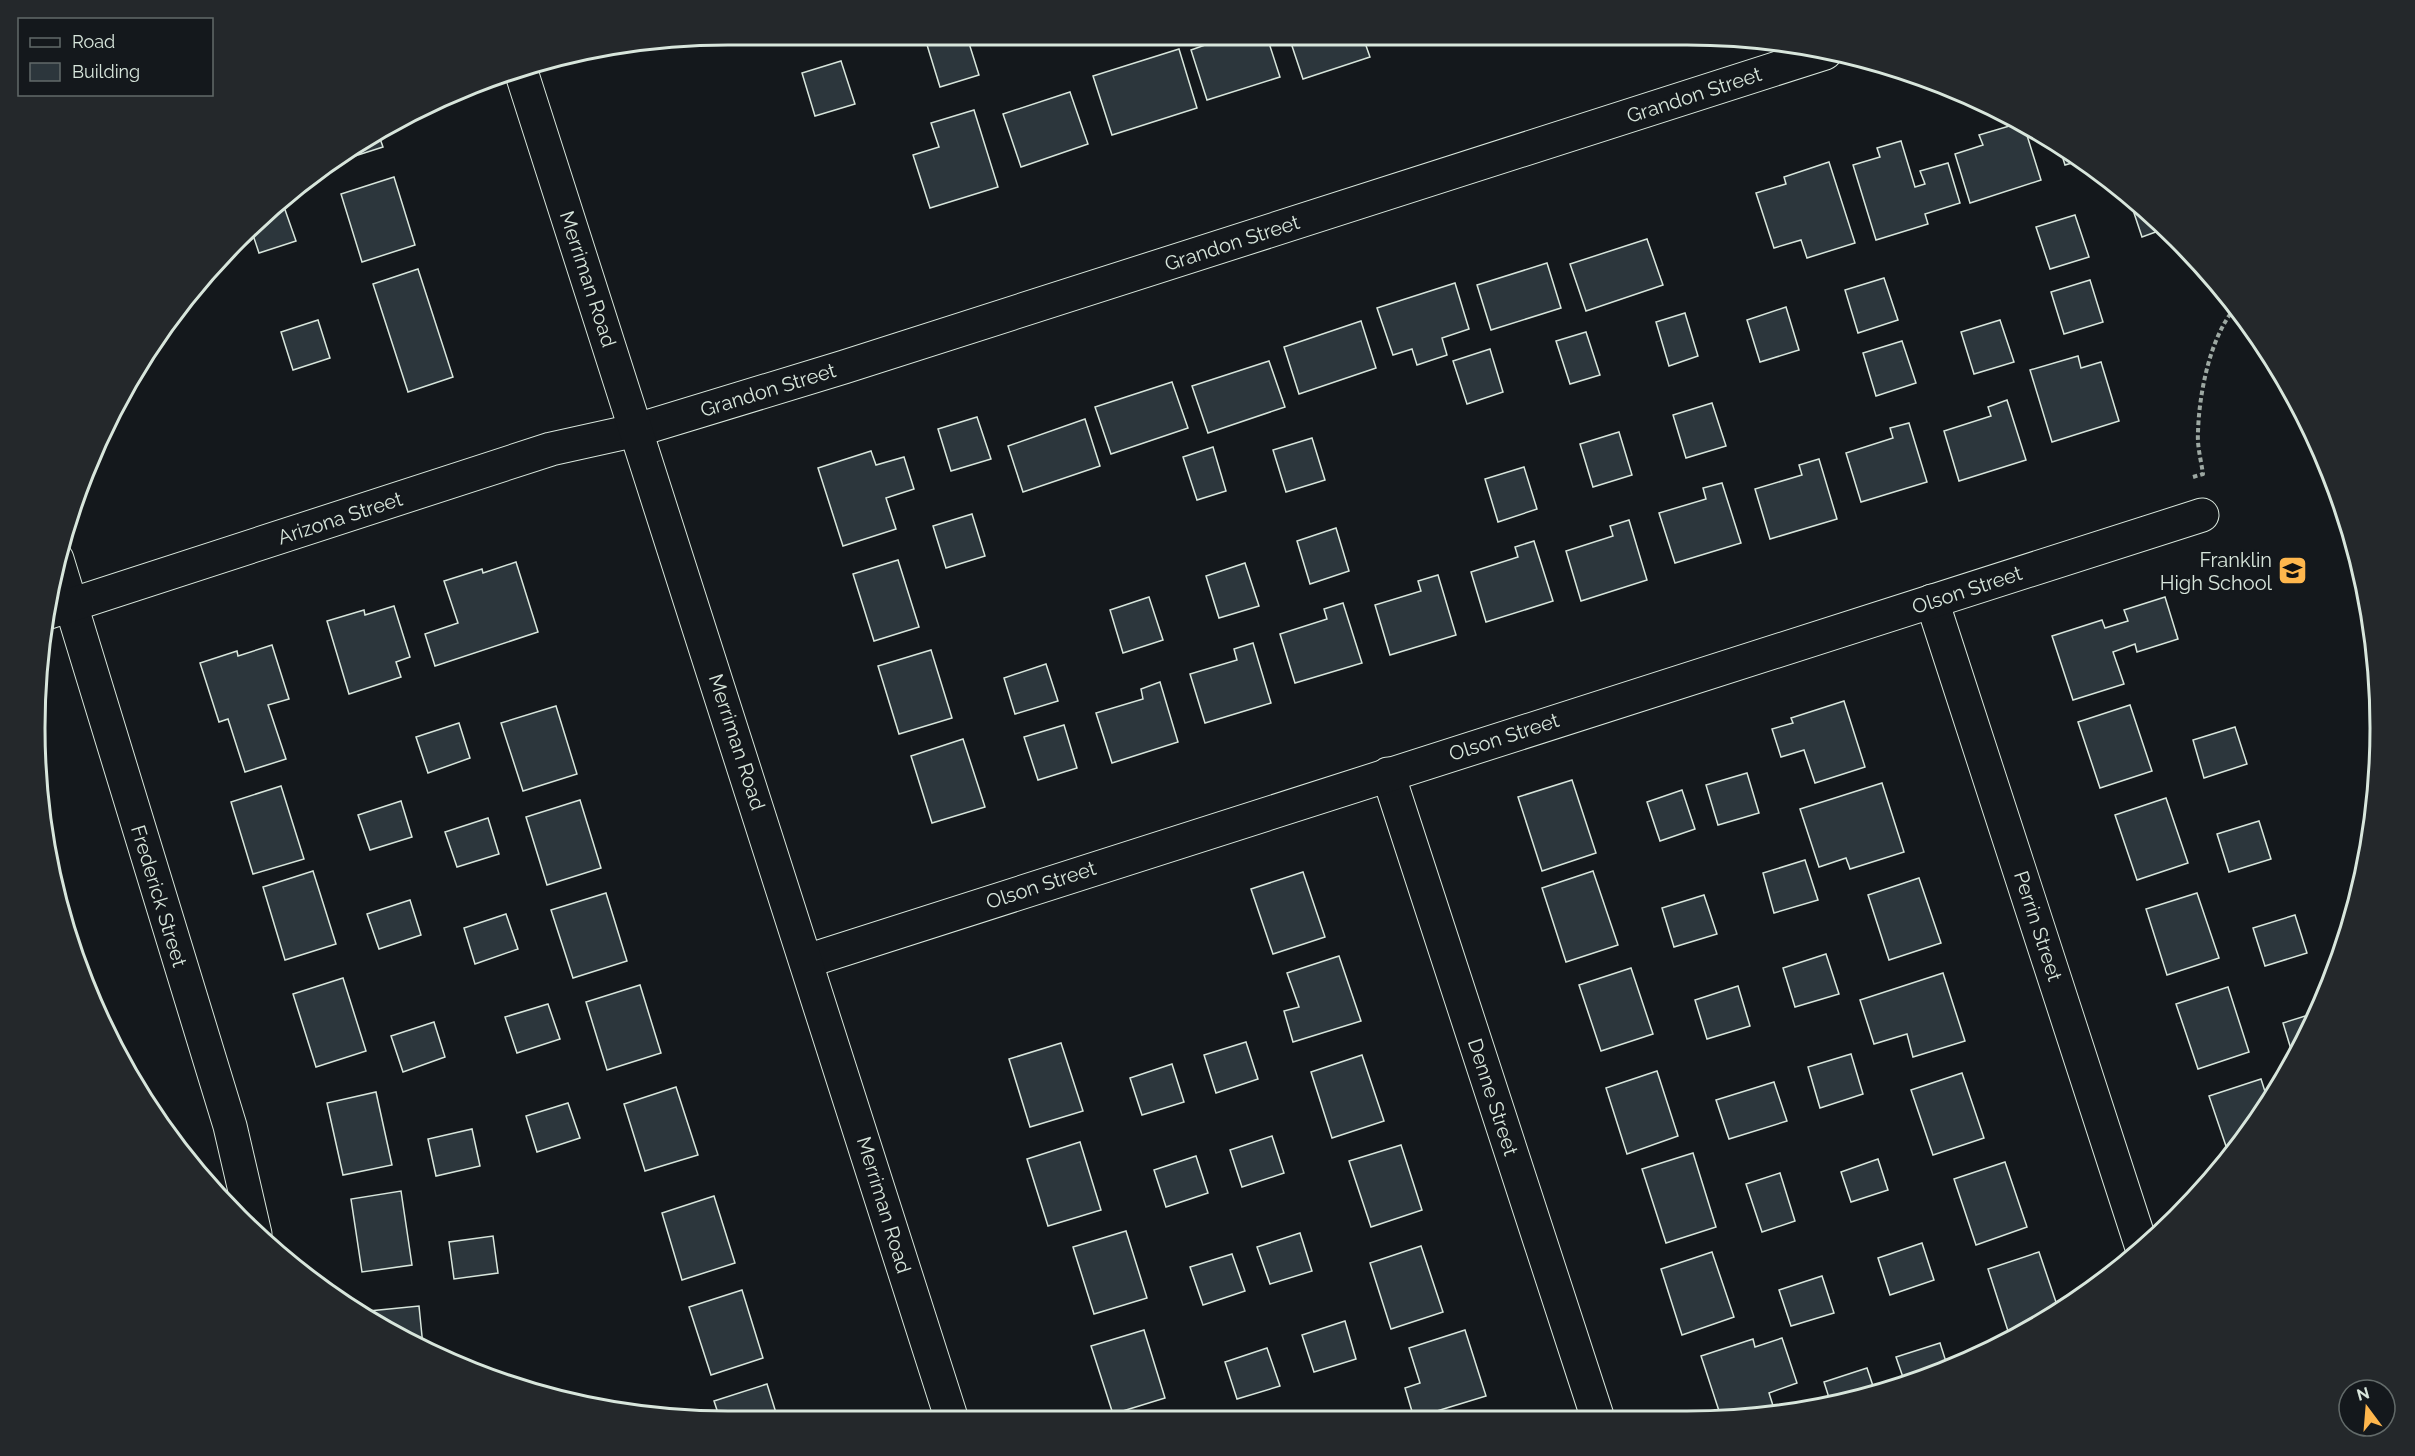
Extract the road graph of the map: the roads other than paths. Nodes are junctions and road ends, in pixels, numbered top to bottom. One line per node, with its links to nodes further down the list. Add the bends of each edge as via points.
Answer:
1 (1814, 57): 3 (street, Grandon Street)
2 (523, 77): 3 (street, Merriman Road)
3 (637, 430): 6 (street, Arizona Street, via 551,449); 8 (street, Merriman Road)
4 (2202, 515): 5 (street, Olson Street)
5 (1932, 601): 7 (street, Olson Street); 10 (street, Perrin Street)
6 (58, 609): 9 (street, Frederick Street, via 230,1126)
7 (1388, 774): 8 (street, Olson Street); 12 (street, Denne Street)
8 (807, 960): 11 (street, Merriman Road)
9 (251, 1217)
10 (2139, 1240)
11 (949, 1411)
12 (1595, 1411)

